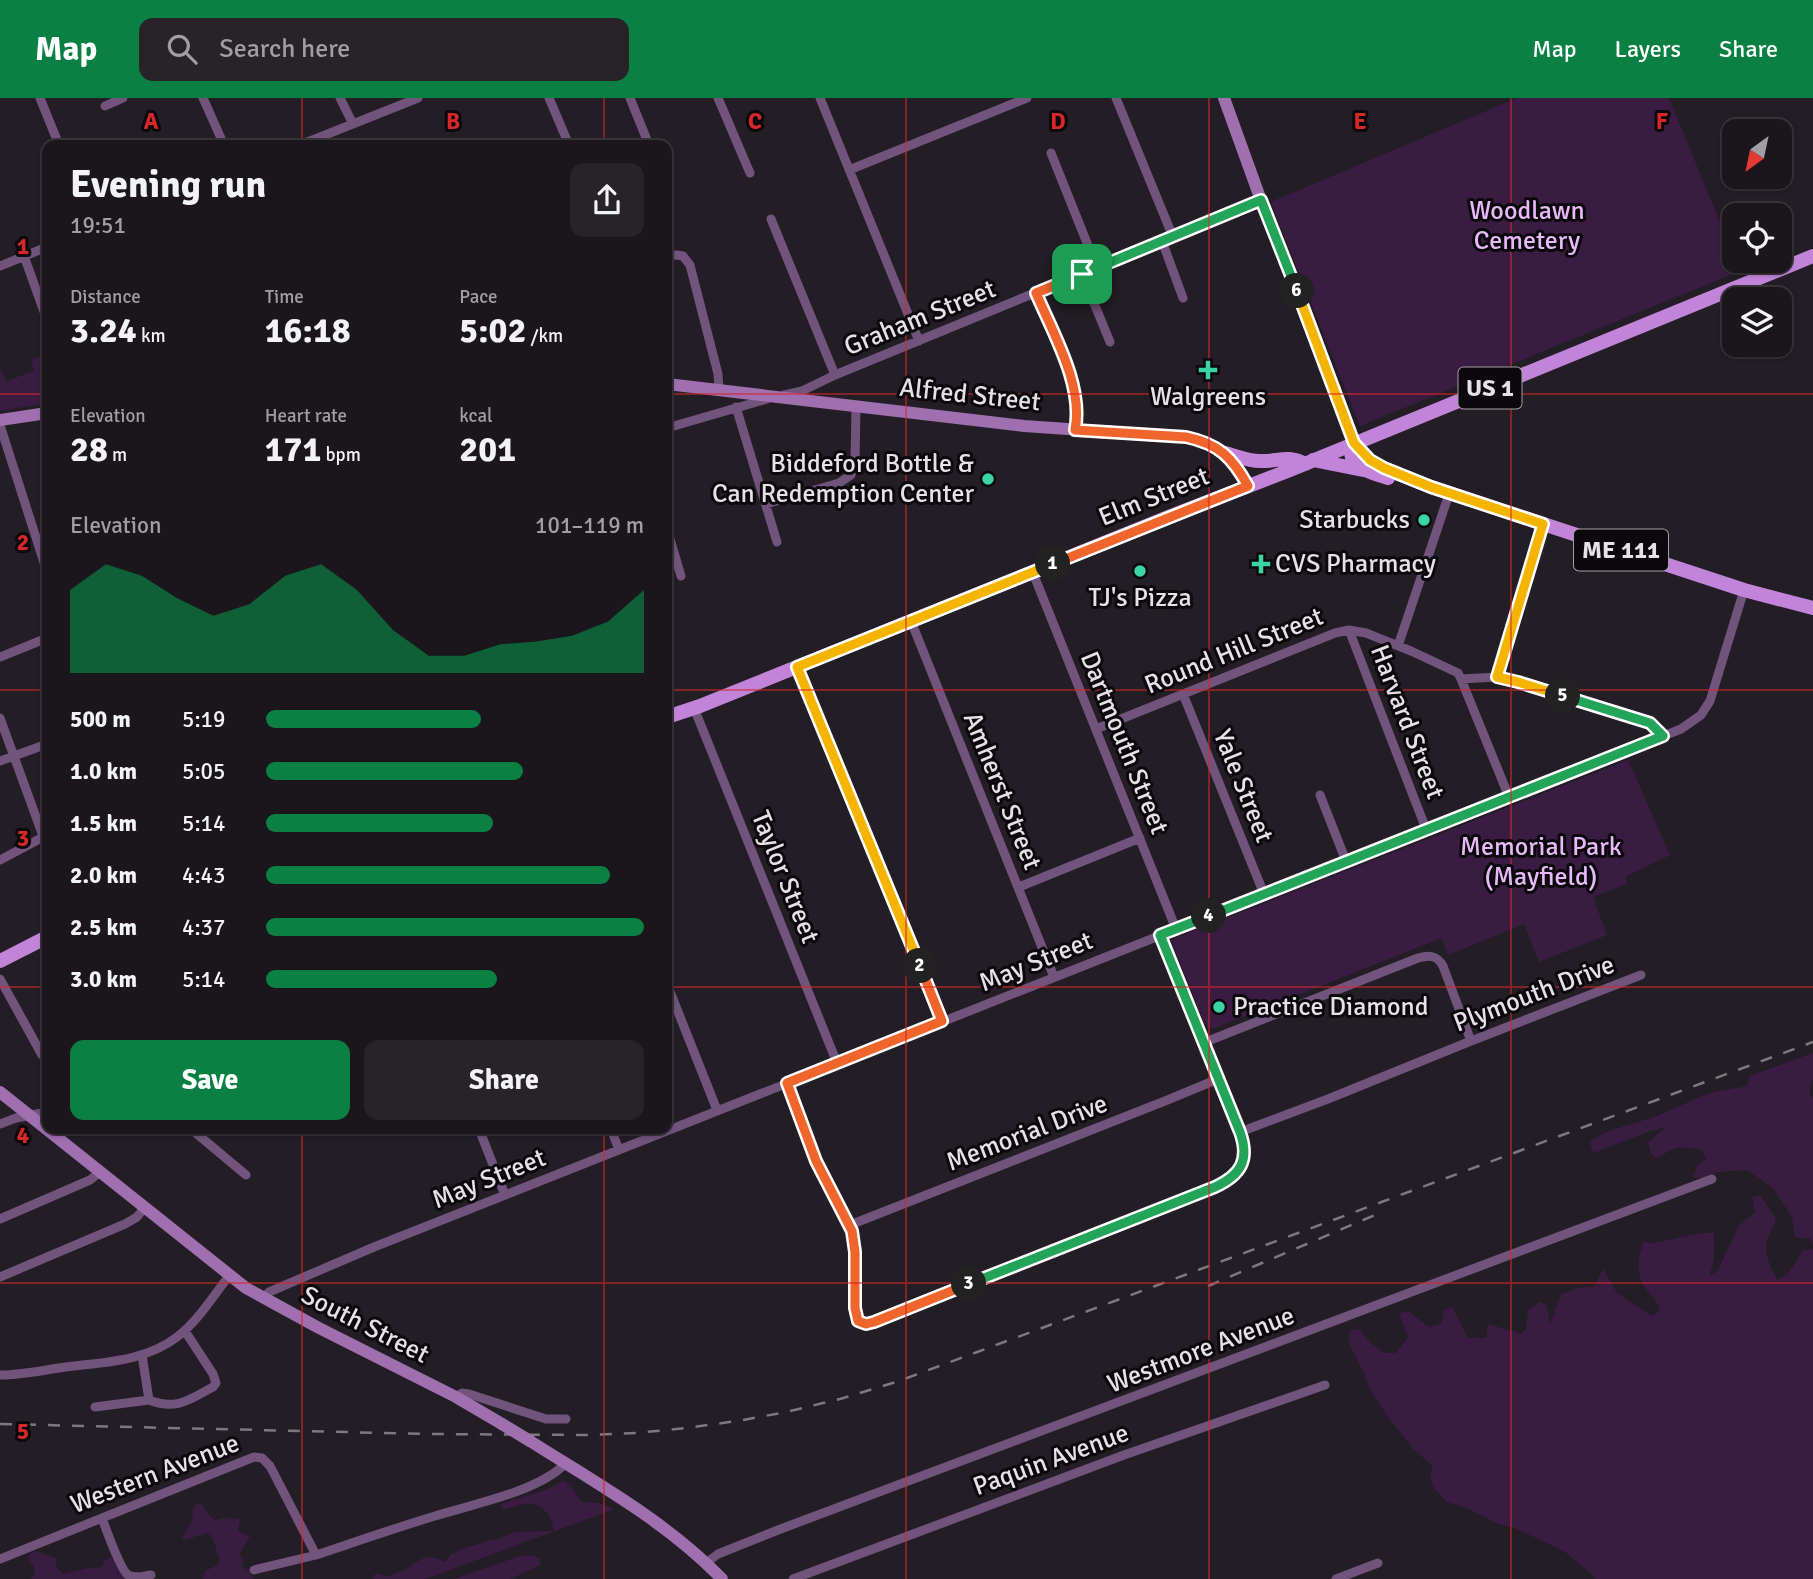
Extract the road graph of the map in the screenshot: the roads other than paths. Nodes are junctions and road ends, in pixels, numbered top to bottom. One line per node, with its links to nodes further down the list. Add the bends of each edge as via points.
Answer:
1 (40, 98): 15 (street)
2 (122, 98): 13 (street)
3 (203, 98): 16 (street)
4 (340, 98): 14 (street)
5 (418, 98): 14 (street)
6 (549, 98): 18 (street)
7 (630, 98): 19 (street)
8 (718, 98): 22 (street)
9 (820, 98): 21 (street)
10 (1027, 98): 21 (street)
11 (1116, 98): 25 (street)
12 (1224, 98): 23 (street)
13 (105, 106)
14 (353, 124): 17 (street)
15 (57, 140)
16 (222, 140)
17 (313, 140)
18 (567, 140)
19 (647, 140)
20 (1051, 153): 32 (street)
21 (849, 170): 37 (street)
22 (750, 173)
23 (1261, 200): 25 (street, Graham Street); 49 (street)
24 (771, 219): 39 (street)
25 (1173, 237): 26 (street, Graham Street)
26 (1162, 241): 32 (street, Graham Street); 35 (street)
27 (42, 249): 28 (street)
28 (24, 256): 31 (street); 36 (street)
29 (672, 256): 41 (street, via 683,256 690,265)
30 (1813, 256): 49 (main road, Elm Street / US 1)
31 (0, 266)
32 (1097, 268): 33 (street, Graham Street)
33 (1082, 274): 34 (street, Graham Street); 38 (street)
34 (1036, 293): 37 (street, Graham Street); 48 (street, via 1073,381)
35 (1183, 298)
36 (42, 306)
37 (919, 341): 39 (street, Graham Street)
38 (1110, 342)
39 (835, 375): 42 (street, Graham Street)
40 (672, 385): 41 (street, Alfred Street)
41 (719, 390): 42 (street, Alfred Street)
42 (776, 397): 43 (street, Graham Street); 44 (street, Alfred Street)
43 (736, 407): 47 (street, Graham Street); 56 (street)
44 (856, 407): 48 (street, Alfred Street); 56 (street, via 851,475 839,483)
45 (42, 414): 46 (street)
46 (0, 422): 58 (street)
47 (672, 426)
48 (1075, 430): 50 (street, Alfred Street, via 1186,437)
49 (1354, 443): 51 (main road, Elm Street / US 1); 52 (main road, via 1352,457); 54 (main road, ME 111, via 1376,465)
50 (1225, 453): 51 (main road, via 1252,461 1291,458); 53 (street)
51 (1309, 462): 52 (main road); 53 (main road, Elm Street / US 1)
52 (1365, 471): 54 (main road, ME 111, via 1415,488)
53 (1248, 486): 61 (main road, Elm Street / US 1)
54 (1431, 487): 55 (main road, ME 111)
55 (1449, 494): 57 (main road, ME 111); 68 (street)
56 (766, 504): 59 (street)
57 (1543, 524): 63 (main road, ME 111); 71 (street)
58 (42, 539)
59 (777, 542)
60 (672, 546): 62 (street)
61 (1033, 573): 65 (main road, Elm Street / US 1); 77 (street, Dartmouth Street)
62 (681, 576)
63 (1744, 590): 64 (main road, ME 111); 78 (street, May Street, via 1709,705 1692,723)
64 (1813, 608)
65 (911, 621): 70 (main road, Elm Street / US 1); 90 (street, Amherst Street)
66 (1349, 630): 68 (street, Round Hill Street); 73 (street, Round Hill Street); 85 (street, Harvard Street)
67 (42, 640): 69 (street)
68 (1398, 646): 72 (street, Round Hill Street, via 1458,673)
69 (0, 657)
70 (797, 667): 74 (main road, Elm Street / US 1); 100 (street)
71 (1497, 677): 72 (street); 78 (street, via 1650,723)
72 (1461, 679): 83 (street)
73 (1183, 694): 77 (street, Round Hill Street); 91 (street, Yale Street)
74 (694, 708): 75 (main road, Elm Street / US 1); 104 (street, Taylor Street)
75 (672, 715)
76 (0, 718): 80 (street)
77 (1096, 729): 87 (street, Dartmouth Street)
78 (1663, 736): 83 (street, May Street)
79 (42, 746): 80 (street)
80 (14, 756): 81 (street); 84 (street)
81 (0, 761)
82 (1320, 795): 89 (street)
83 (1508, 797): 85 (street, May Street)
84 (42, 828)
85 (1426, 829): 89 (street, May Street)
86 (42, 838): 88 (street)
87 (1140, 838): 90 (street); 92 (street, Dartmouth Street)
88 (0, 860)
89 (1346, 861): 91 (street, May Street)
90 (1018, 887): 97 (street, Amherst Street)
91 (1264, 894): 92 (street, May Street)
92 (1176, 929): 93 (street, May Street)
93 (1160, 935): 97 (street, May Street); 102 (street)
94 (42, 940): 95 (main road)
95 (0, 961)
96 (1641, 975): 101 (street, Plymouth Drive)
97 (1054, 977): 100 (street, May Street)
98 (0, 979): 103 (street)
99 (672, 997): 108 (street)
100 (942, 1021): 104 (street, May Street)
101 (1471, 1041): 102 (street, via 1443,966 1428,956); 114 (street, Plymouth Drive)
102 (1203, 1043): 105 (street)
103 (42, 1055)
104 (838, 1063): 106 (street, May Street)
105 (1218, 1079): 114 (street); 127 (street, Memorial Drive)
106 (787, 1083): 108 (street, May Street); 127 (street, via 816,1161)
107 (0, 1092): 110 (street, South Street)
108 (717, 1111): 113 (street, May Street)
109 (42, 1113): 110 (street)
110 (29, 1115): 111 (street); 112 (street, South Street)
111 (0, 1124)
112 (42, 1125)
113 (672, 1129)
114 (1244, 1130): 127 (street, via 1242,1163 1223,1184 866,1324 855,1312)
115 (53, 1134): 121 (street, South Street)
116 (197, 1134): 122 (street)
117 (481, 1134): 124 (street)
118 (613, 1134): 120 (street)
119 (659, 1134): 120 (street, May Street)
120 (619, 1150): 124 (street, May Street)
121 (100, 1172): 125 (street, South Street); 126 (street)
122 (246, 1175)
123 (1712, 1180): 143 (street, Westmore Avenue, via 778,1530)
124 (505, 1195): 130 (street, May Street, via 373,1247)
125 (144, 1208): 128 (street, South Street); 129 (street, via 125,1224)
126 (0, 1219)
127 (850, 1225)
128 (229, 1276): 130 (street, South Street); 131 (street)
129 (0, 1277)
130 (263, 1298): 135 (street, South Street)
131 (184, 1331): 132 (street); 136 (street, via 216,1383 179,1405)
132 (142, 1355): 133 (street); 136 (street)
133 (0, 1375)
134 (1325, 1385): 148 (street, Paquin Avenue)
135 (456, 1397): 138 (street, via 469,1394 546,1419); 139 (street, South Street, bridge)
136 (149, 1400): 137 (street)
137 (95, 1407)
138 (566, 1419)
139 (565, 1464): 141 (street, via 545,1479 510,1493); 143 (street, South Street)
140 (102, 1518): 141 (street, Western Avenue, via 259,1457 270,1466); 142 (street, Western Avenue); 146 (street, via 126,1573)
141 (316, 1555): 145 (street)
142 (0, 1559)
143 (706, 1563): 147 (street, South Street)
144 (1378, 1563): 149 (street)
145 (254, 1570)
146 (151, 1575)
147 (722, 1579)
148 (793, 1579)
149 (1336, 1579)

